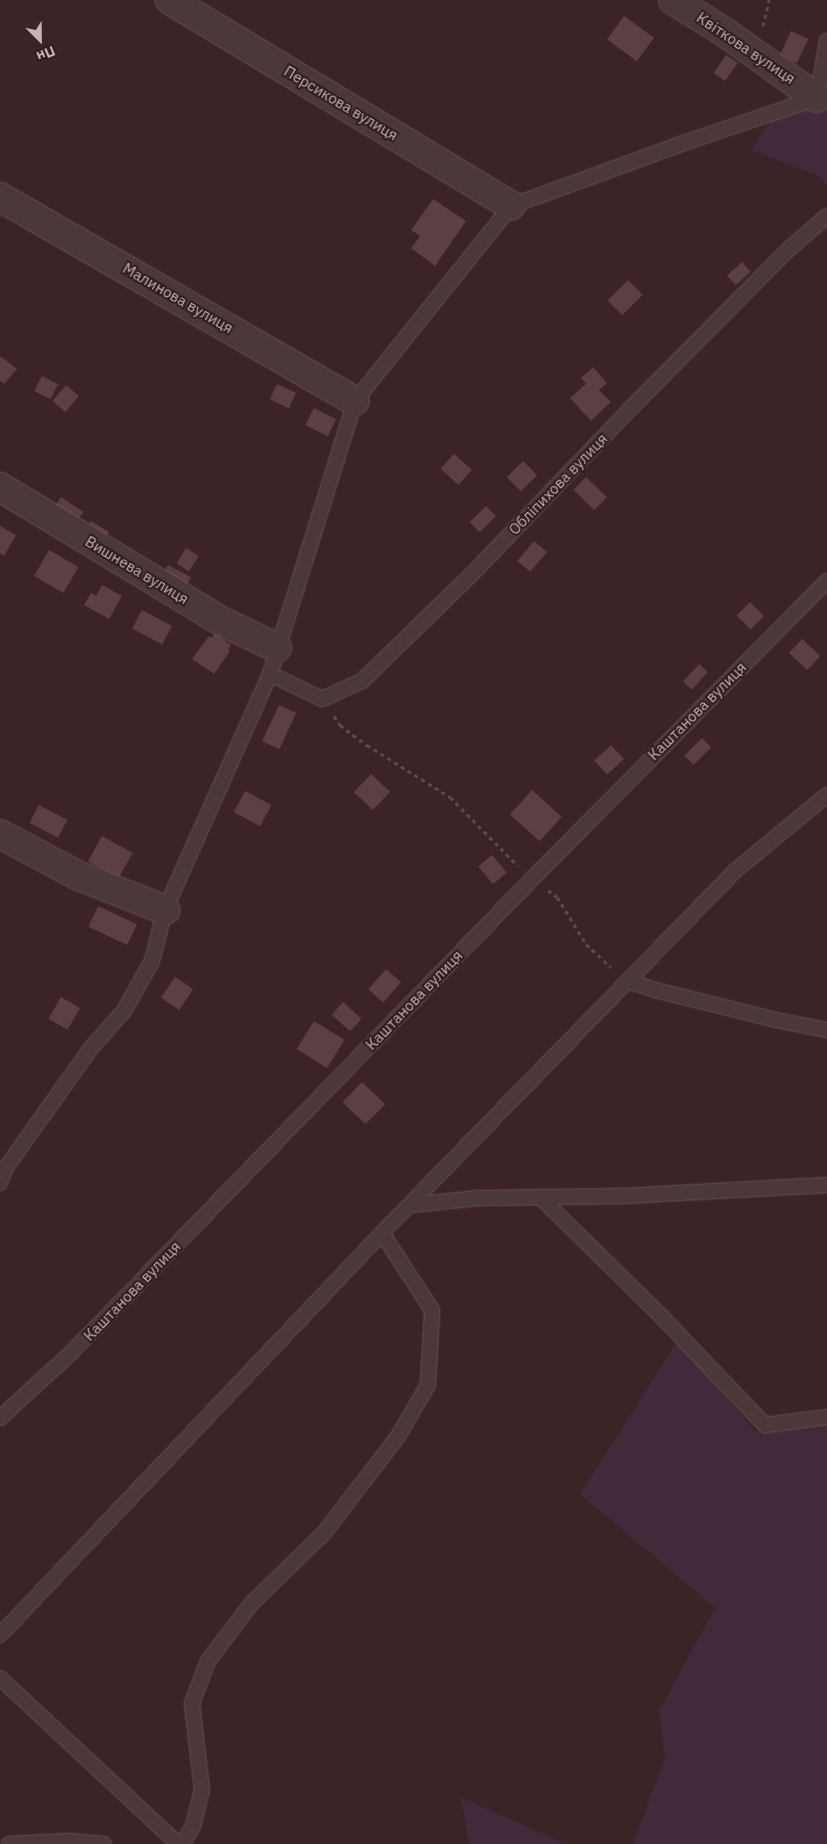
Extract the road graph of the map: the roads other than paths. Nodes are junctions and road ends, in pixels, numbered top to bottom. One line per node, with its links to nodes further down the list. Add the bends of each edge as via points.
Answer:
1 (170, 0): 6 (street, Персикова вулиця)
2 (673, 0): 4 (street, Квіткова вулиця)
3 (827, 41): 4 (lane)
4 (822, 99): 6 (lane, via 681,144)
5 (0, 197): 8 (street, Малинова вулиця)
6 (511, 206): 8 (lane)
7 (827, 216): 12 (lane, Обліпихова вулиця, via 782,256 470,576 362,681 322,699)
8 (356, 401): 11 (lane)
9 (0, 487): 11 (street, Вишнева вулиця, via 222,621)
10 (827, 581): 24 (lane, Каштанова вулиця, via 72,1352)
11 (277, 648): 12 (lane)
12 (270, 674): 15 (lane)
13 (827, 795): 16 (lane, via 735,871)
14 (0, 834): 15 (street, via 77,875)
15 (165, 910): 18 (lane, via 152,961 124,1011 91,1048 4,1169)
16 (628, 981): 17 (lane); 21 (lane)
17 (827, 1030)
18 (0, 1183)
19 (827, 1185): 20 (lane, via 624,1196)
20 (540, 1197): 21 (lane); 23 (lane, via 662,1317 765,1425)
21 (411, 1204): 22 (lane)
22 (382, 1234): 25 (lane); 30 (lane, via 432,1310 428,1385 397,1438 324,1534 252,1603 208,1661 192,1703 202,1790 193,1826)
23 (827, 1417)
24 (0, 1418)
25 (0, 1635)
26 (0, 1678): 29 (lane)
27 (9, 1844): 28 (lane, via 69,1841)
28 (104, 1844)
29 (178, 1844)
30 (183, 1844)

